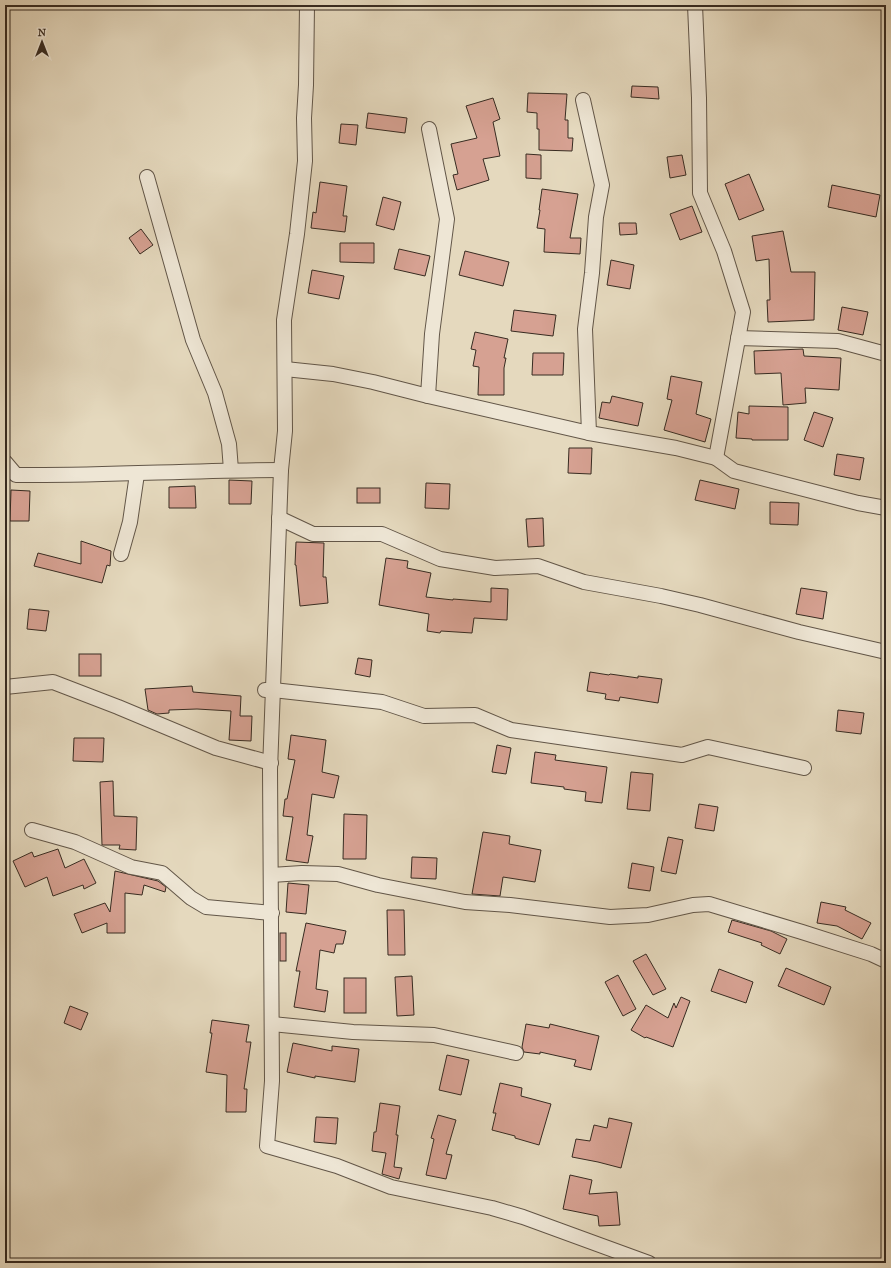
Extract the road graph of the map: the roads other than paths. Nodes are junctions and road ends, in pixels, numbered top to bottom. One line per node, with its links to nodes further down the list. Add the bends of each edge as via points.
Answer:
1 (307, 5): 8 (street, via 305,161 284,320)
2 (695, 5): 6 (street, via 700,193 724,251 743,312)
3 (582, 100): 10 (street, via 602,185 596,217 585,329)
4 (429, 129): 9 (street, via 446,219 432,334)
5 (147, 177): 13 (street, via 193,340 215,392 229,444)
6 (738, 338): 7 (street, via 838,341); 11 (street)
7 (886, 354)
8 (285, 369): 9 (street, via 333,374); 14 (street, via 285,431)
9 (428, 396): 10 (street)
10 (589, 433): 11 (street, via 676,448)
11 (716, 458): 16 (street, via 734,471)
12 (5, 462): 15 (street, via 16,476)
13 (231, 470): 14 (street); 15 (street)
14 (280, 470): 17 (street)
15 (137, 474): 18 (street, via 130,522)
16 (886, 508)
17 (279, 518): 19 (street, via 313,534 382,534 440,559 496,568 538,566 584,582 700,605 798,632); 21 (street)
18 (121, 554)
19 (886, 652)
20 (5, 687): 22 (street, via 53,682 216,748)
21 (269, 690): 22 (street); 23 (street, via 382,702 424,716 476,715 511,730 682,755 708,747)
22 (271, 762): 25 (street)
23 (804, 768)
24 (32, 830): 26 (street, via 75,842 131,867 162,873 191,898 206,907)
25 (271, 875): 26 (street); 27 (street, via 302,872 338,874 378,885 465,902 610,917 648,915 710,904 871,954)
26 (272, 913): 28 (street)
27 (886, 961)
28 (272, 1024): 29 (street, via 353,1032 434,1035); 30 (street, via 272,1081 267,1146 337,1166 391,1187 523,1217)
29 (516, 1053)
30 (648, 1263)

